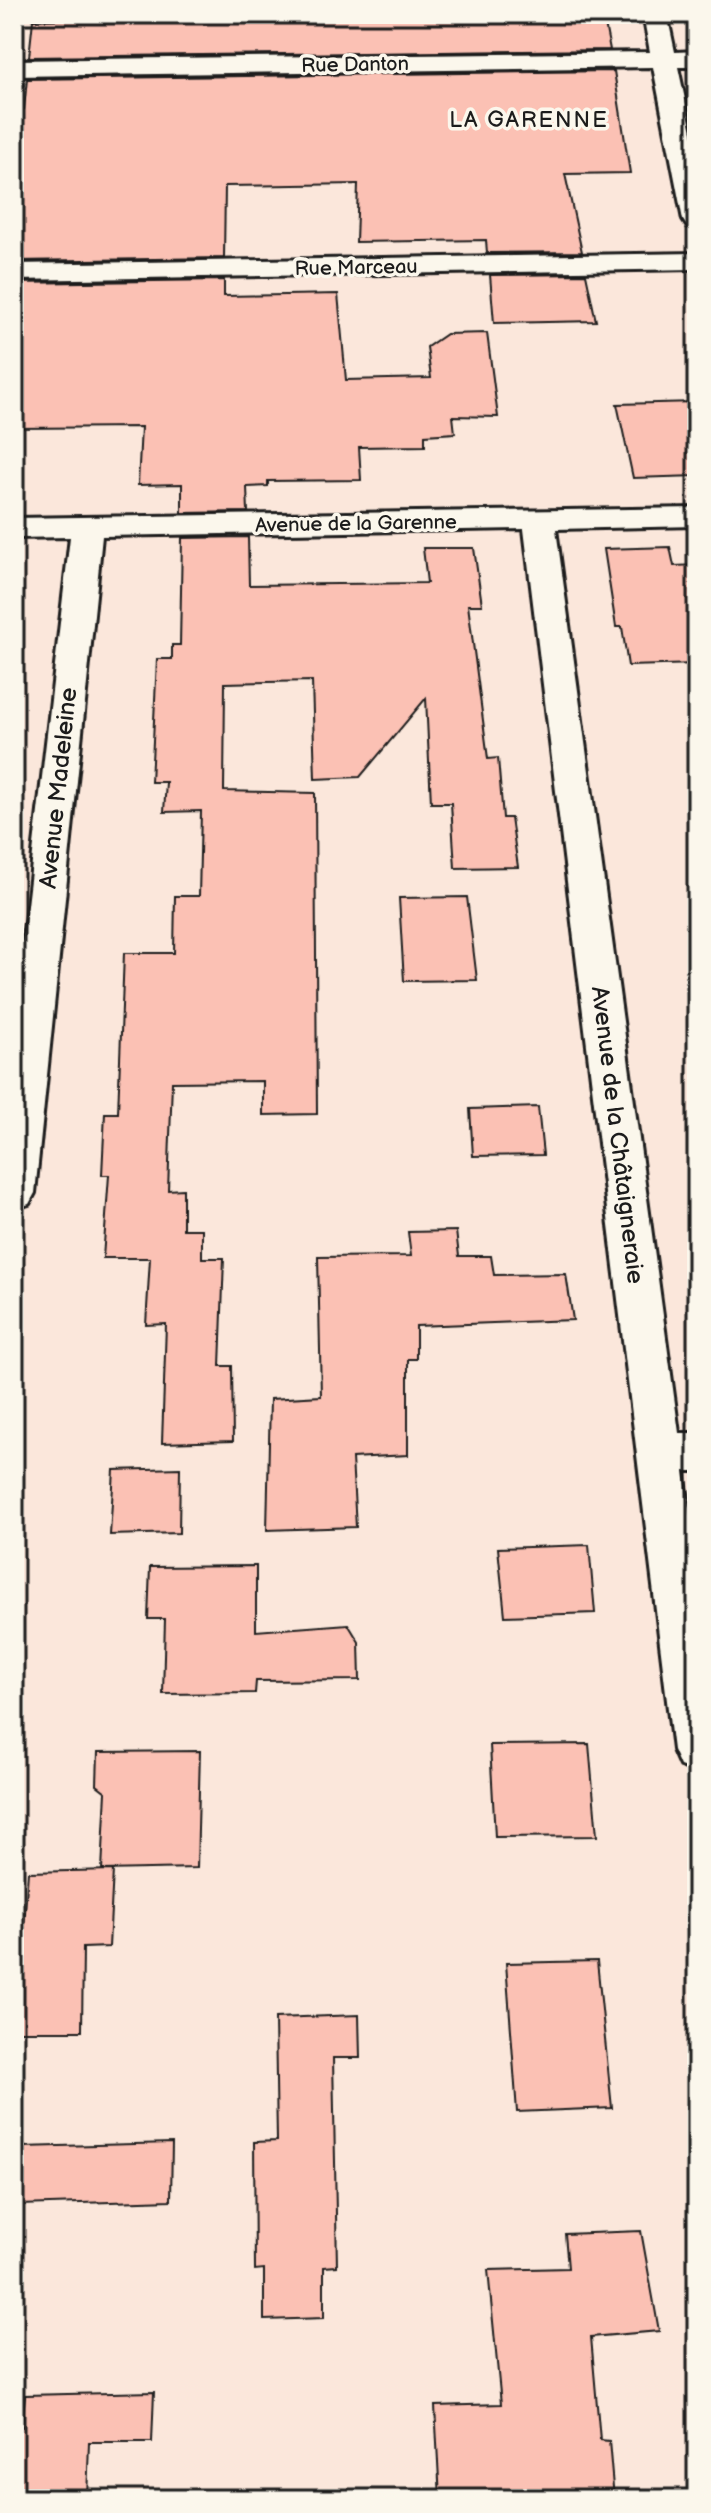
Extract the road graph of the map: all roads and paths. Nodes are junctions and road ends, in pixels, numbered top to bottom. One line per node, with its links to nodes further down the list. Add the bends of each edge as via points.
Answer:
1 (655, 14): 2 (street)
2 (665, 59): 3 (street, Rue Danton); 4 (street, Rue Danton); 5 (street)
3 (697, 59)
4 (14, 68)
5 (697, 220)
6 (697, 261): 7 (street, Rue Marceau)
7 (14, 272)
8 (697, 517): 9 (street, Avenue de la Garenne)
9 (539, 520): 10 (street, Avenue de la Garenne); 13 (street, Avenue de la Châtaigneraie)
10 (87, 527): 11 (street, Avenue de la Garenne); 12 (street, Avenue Madeleine)
11 (14, 528)
12 (14, 1193)
13 (677, 1452): 14 (street, Avenue de la Châtaigneraie)
14 (697, 1750)

